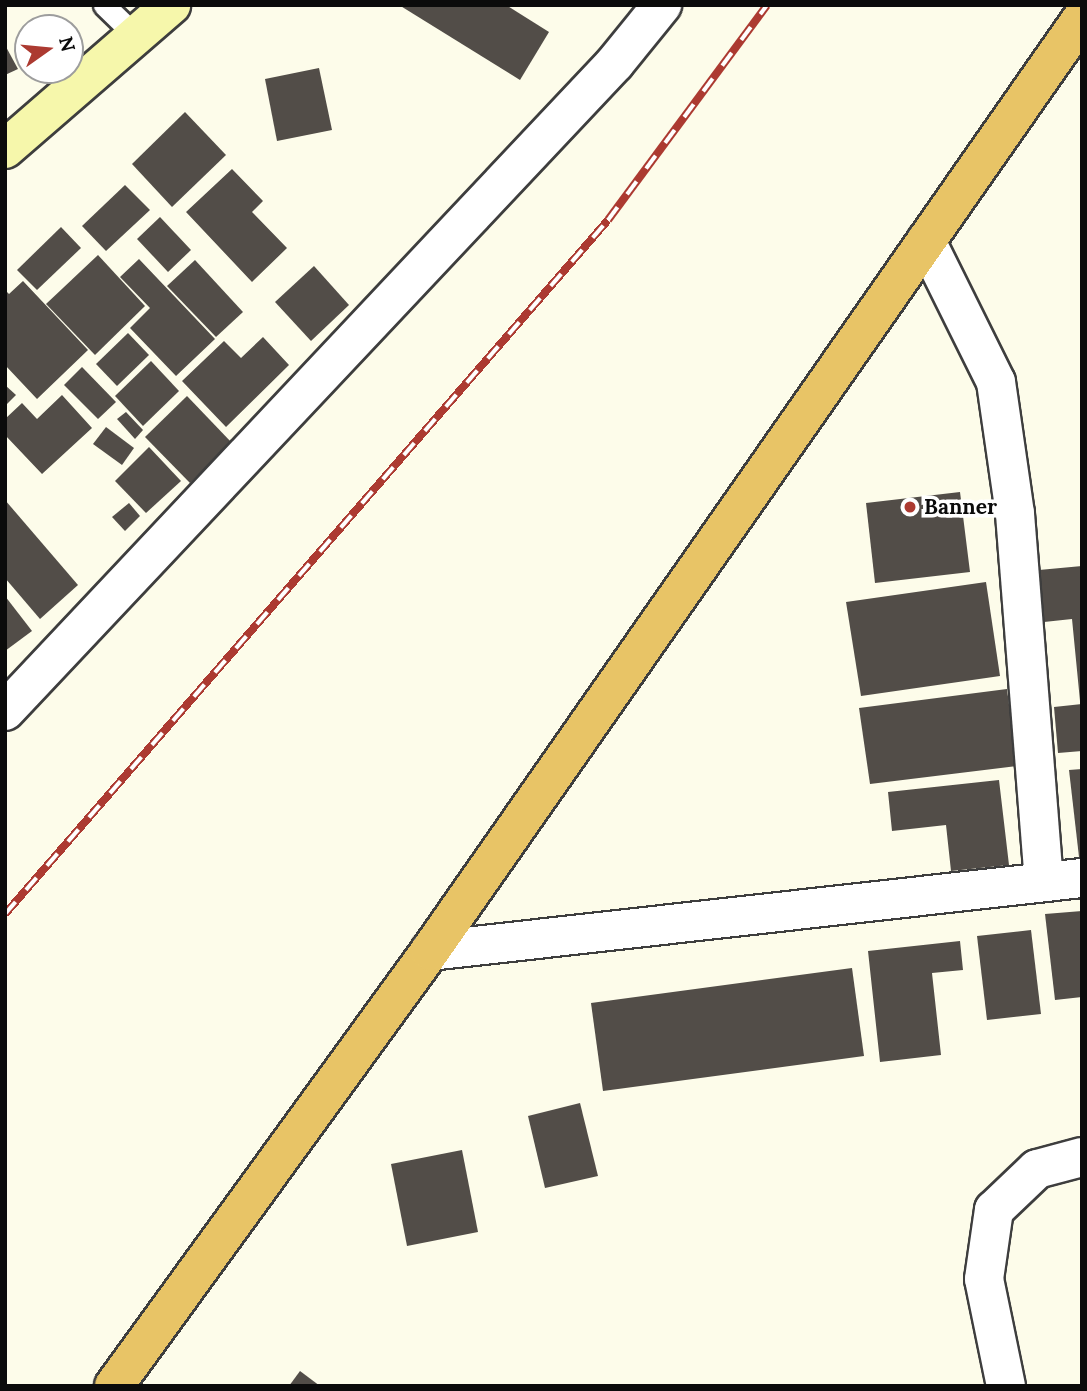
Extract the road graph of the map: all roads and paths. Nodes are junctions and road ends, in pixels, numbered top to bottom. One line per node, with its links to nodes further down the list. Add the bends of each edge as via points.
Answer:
1 (104, 5): 5 (lane)
2 (171, 5): 5 (main road)
3 (662, 5): 8 (street, via 615,63)
4 (1082, 18): 7 (highway)
5 (133, 33): 6 (main road)
6 (5, 149)
7 (926, 241): 10 (street, via 996,382 1015,514); 11 (highway)
8 (5, 711)
9 (1082, 878): 10 (street)
10 (1044, 882): 11 (street)
11 (430, 951): 13 (highway)
12 (1082, 1157): 14 (street, via 1037,1169 995,1210 984,1279)
13 (114, 1386)
14 (1006, 1386)

